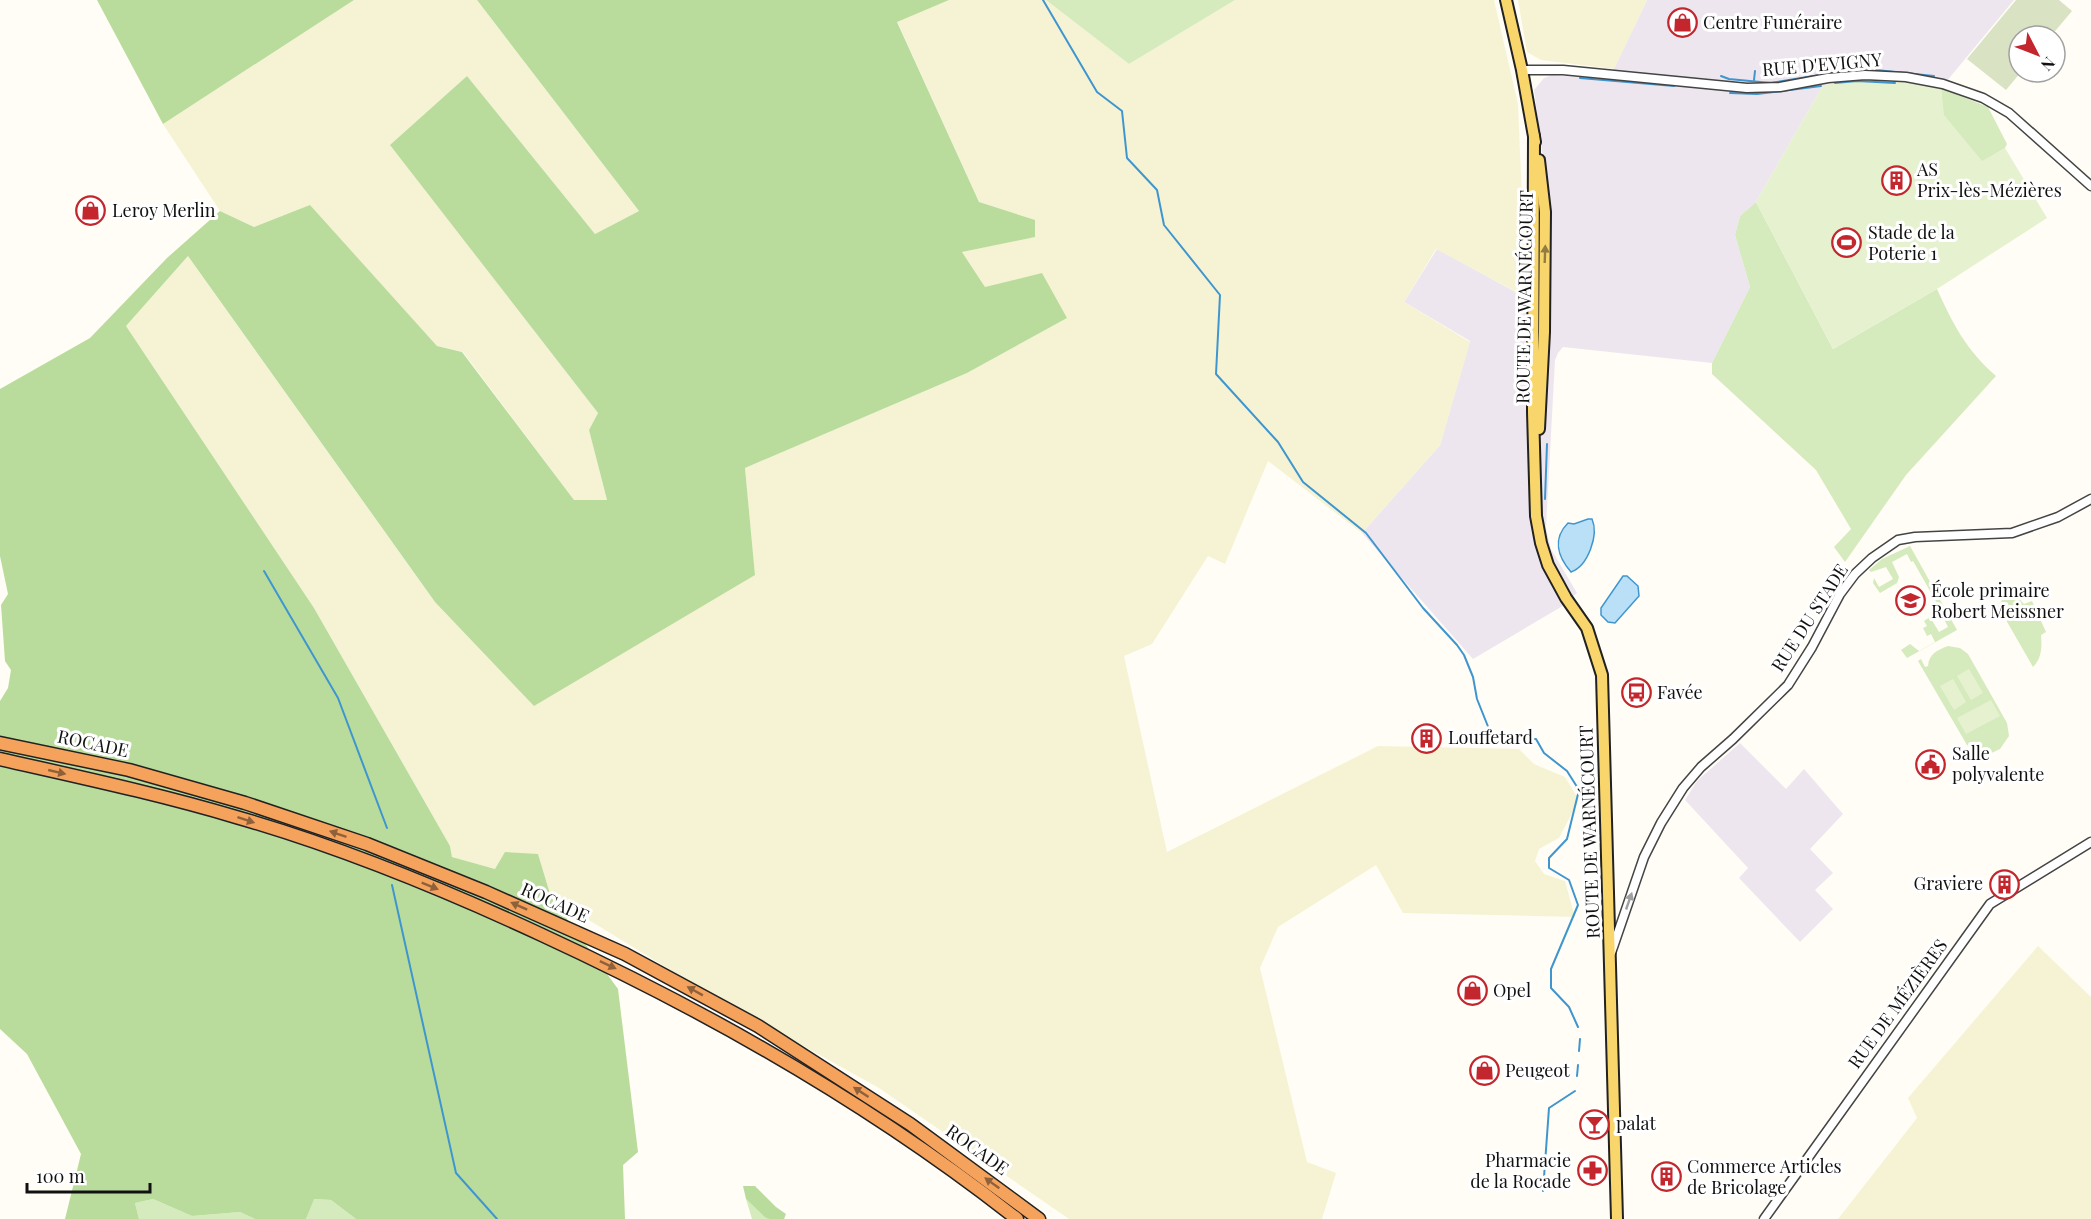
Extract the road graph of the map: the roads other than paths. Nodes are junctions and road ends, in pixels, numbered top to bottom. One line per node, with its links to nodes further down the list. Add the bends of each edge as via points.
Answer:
1 (1506, 0): 2 (main road, ROUTE DE WARNÉCOURT)
2 (1522, 70): 3 (street, RUE D'EVIGNY, via 1563,70 1747,88 1865,75 1934,82 1959,88 2000,107); 8 (main road, ROUTE DE WARNÉCOURT, via 1534,136 1536,516 1553,573 1587,628 1602,675)
3 (2091, 186)
4 (2091, 500): 8 (street, RUE DU STADE, one-way to 4, via 1644,857 1661,823 1701,767 1788,685 1855,574 1898,540 2012,533)
5 (0, 742): 10 (highway, ROCADE, one-way to 5, via 910,1124 768,1032 625,954 367,844 129,770)
6 (0, 759): 9 (highway, one-way to 9, via 238,817 363,859 483,908 620,971 748,1039 882,1123)
7 (2091, 842): 12 (street, RUE DE MÉZIÈRES, via 1990,904)
8 (1610, 956): 11 (main road, ROUTE DE WARNÉCOURT)
9 (1017, 1219)
10 (1039, 1219)
11 (1617, 1219)
12 (1764, 1219)

